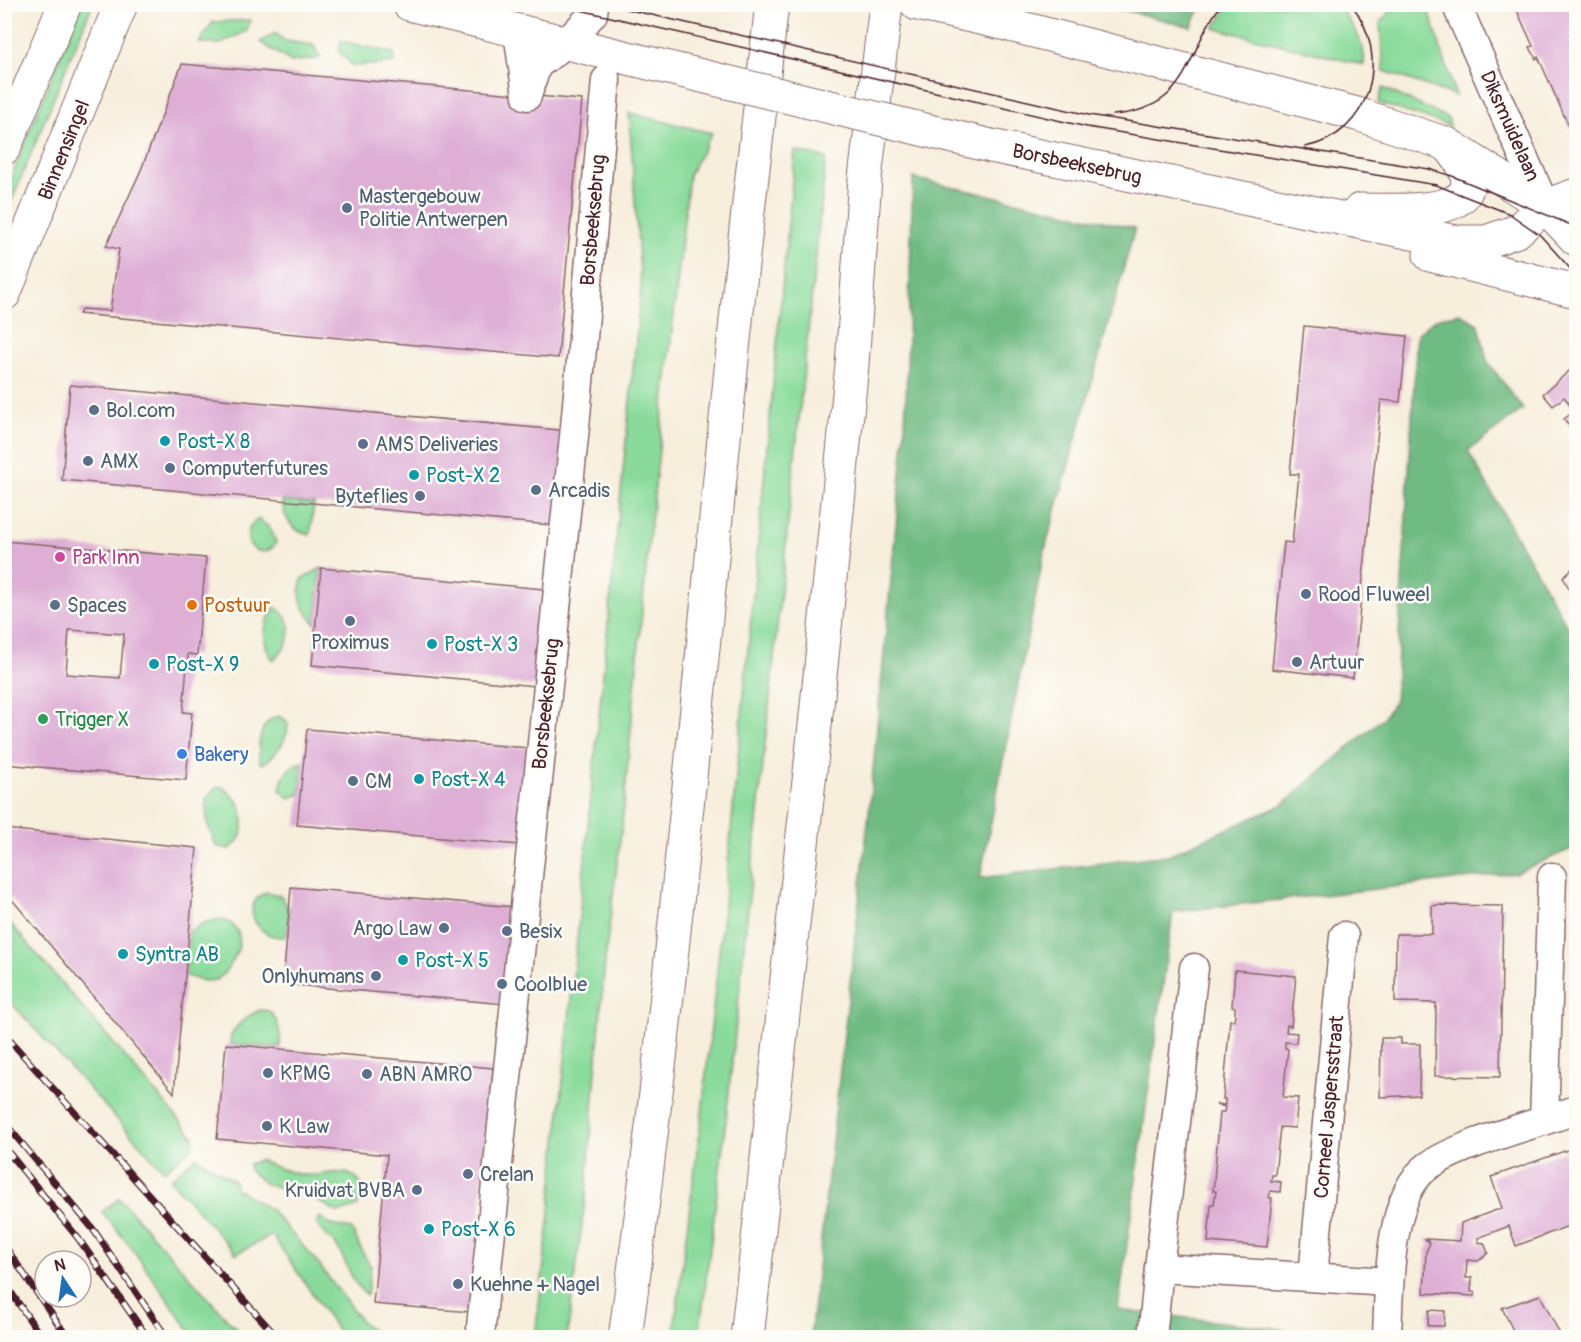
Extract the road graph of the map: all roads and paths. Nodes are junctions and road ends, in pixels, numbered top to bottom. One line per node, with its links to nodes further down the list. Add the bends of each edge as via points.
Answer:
1 (64, 4): 14 (main road)
2 (121, 4): 20 (main road, Binnensingel)
3 (409, 4): 9 (main road, Borsbeeksebrug)
4 (594, 4): 10 (street, via 593,14)
5 (772, 4): 30 (main road, via 657,1083)
6 (886, 4): 31 (main road, via 865,178 852,365 817,706)
7 (917, 4): 13 (main road, via 1357,114)
8 (1456, 4): 16 (street, Diksmuidelaan)
9 (518, 32): 10 (main road, Borsbeeksebrug); 10 (street, via 527,96 537,65)
10 (567, 44): 11 (main road, Borsbeeksebrug); 12 (street)
11 (636, 60): 12 (street); 17 (main road, Borsbeeksebrug, bridge, via 991,146)
12 (606, 80): 29 (street, Borsbeeksebrug, via 575,427)
13 (1447, 144): 16 (main road); 17 (main road, Borsbeeksebrug, via 1464,163 1468,176 1466,190 1454,202 1428,209)
14 (4, 148)
15 (1576, 195): 16 (main road)
16 (1545, 206): 17 (main road, Borsbeeksebrug, via 1517,231 1470,243 1441,241); 18 (main road, Diksmuidelaan)
17 (1310, 211): 19 (main road, via 1420,253)
18 (1576, 239)
19 (1576, 291)
20 (4, 294)
21 (1552, 877): 25 (street)
22 (1344, 936): 27 (street, Corneel Jaspersstraat)
23 (1194, 968): 26 (street)
24 (1576, 1110): 25 (street)
25 (1544, 1121): 28 (street, via 1459,1151 1425,1168 1408,1191 1398,1215)
26 (1159, 1268): 27 (street); 32 (street)
27 (1313, 1277): 28 (street)
28 (1389, 1282): 33 (street)
29 (481, 1328)
30 (625, 1338)
31 (747, 1338)
32 (1152, 1338)
33 (1387, 1338)

